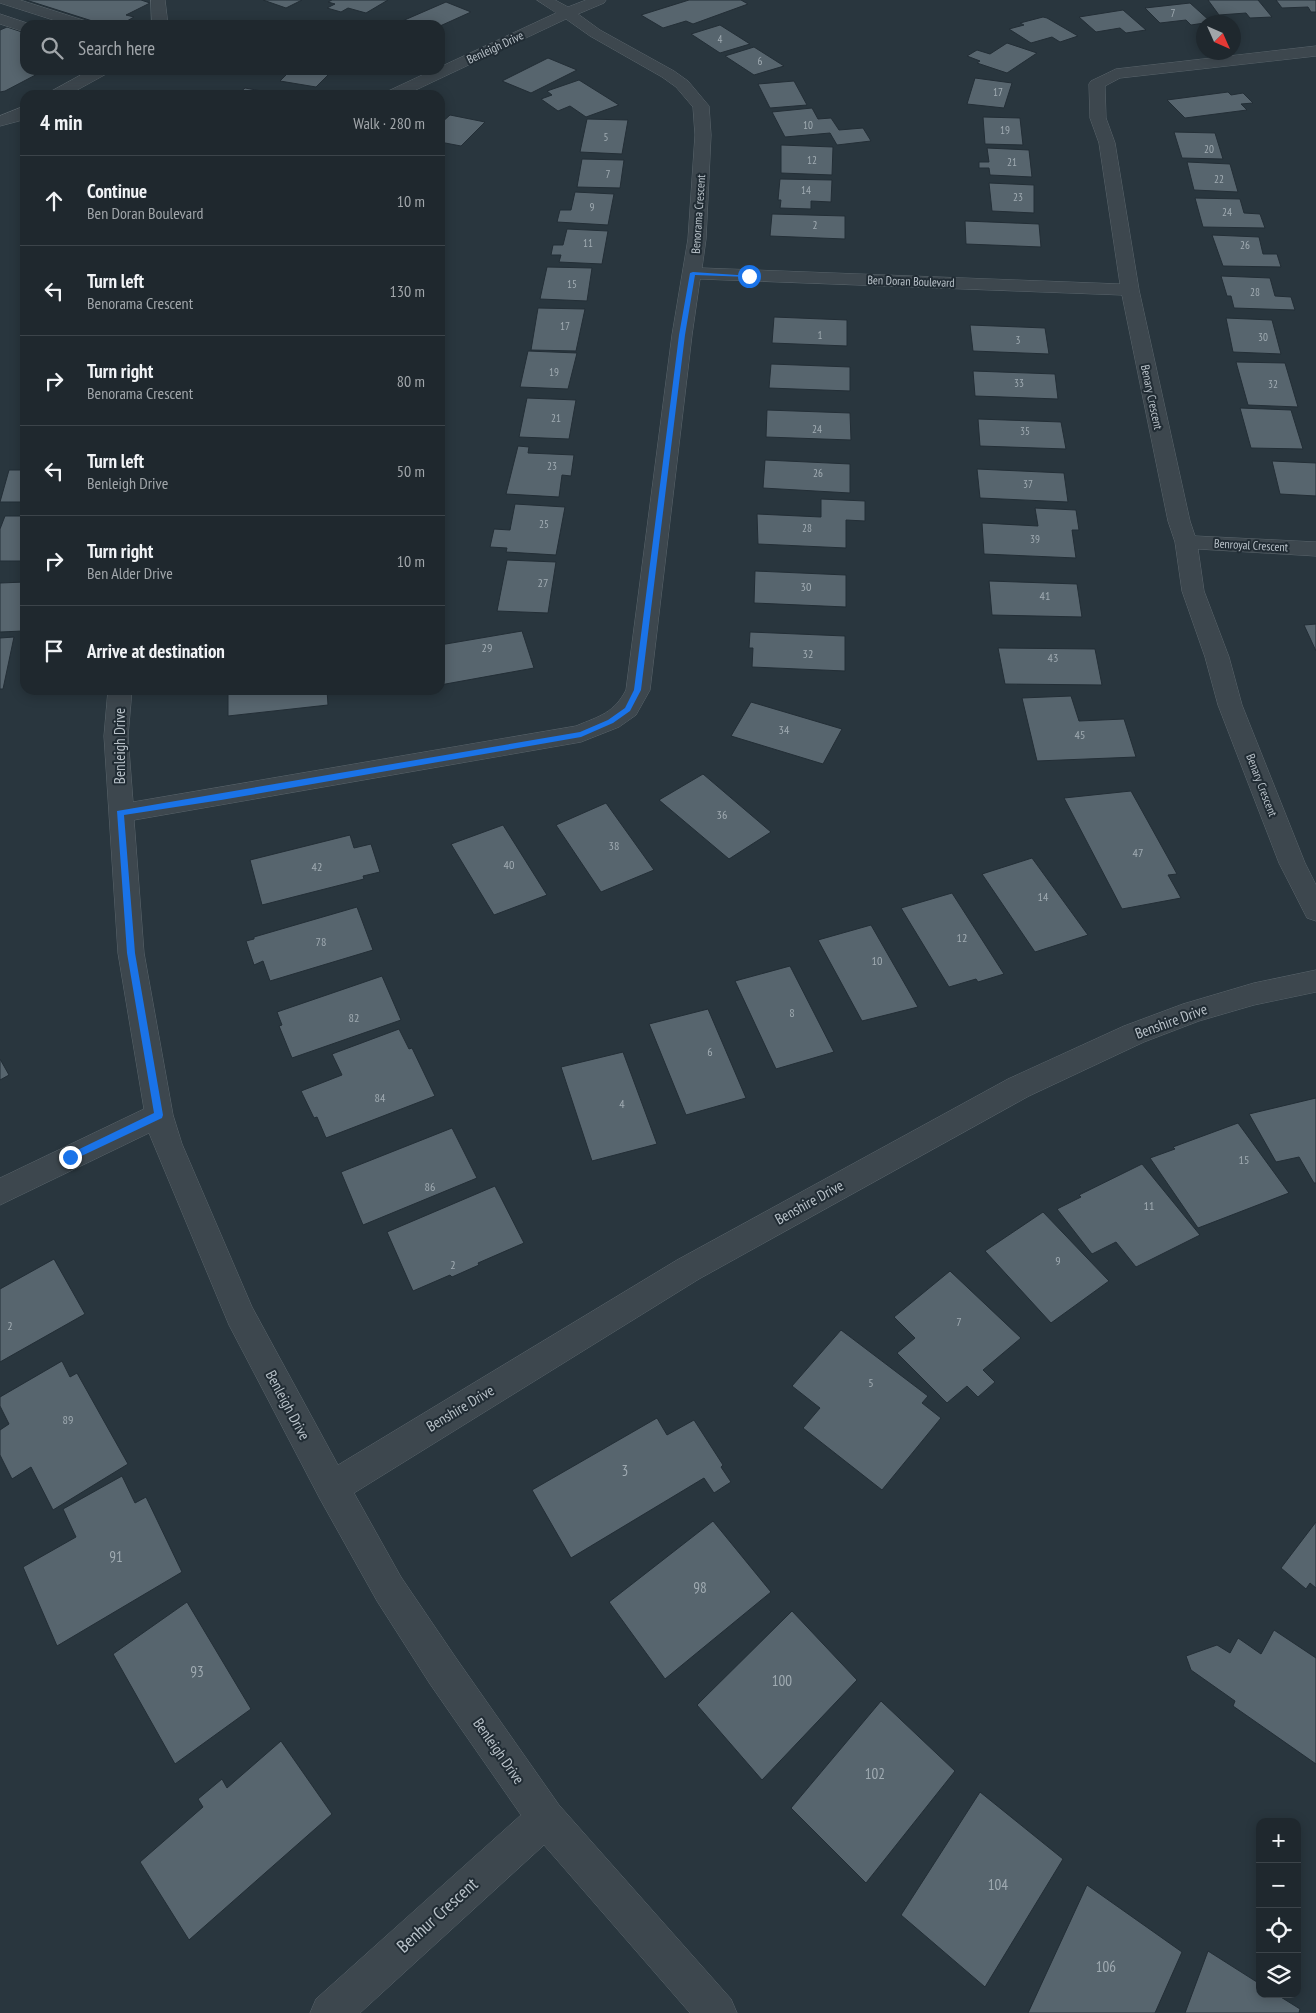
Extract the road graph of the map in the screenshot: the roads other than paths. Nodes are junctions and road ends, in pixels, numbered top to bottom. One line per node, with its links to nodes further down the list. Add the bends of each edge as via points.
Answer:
1 (5, 0): 7 (street)
2 (158, 0): 8 (street)
3 (544, 0): 5 (street, Benorama Crescent)
4 (599, 0): 5 (street, Benleigh Drive)
5 (567, 13): 11 (street, Benleigh Drive); 18 (street, Benorama Crescent, via 668,74 682,84 701,106 703,135)
6 (0, 19): 9 (street)
7 (68, 20)
8 (160, 20)
9 (20, 25)
10 (1316, 51): 19 (street, Benary Crescent, via 1116,74 1097,84 1098,118 1107,143)
11 (445, 70)
12 (93, 75): 14 (street)
13 (435, 75): 15 (street, Benleigh Drive)
14 (65, 90)
15 (403, 90)
16 (20, 114): 17 (street)
17 (0, 120)
18 (693, 273): 19 (street, Ben Doran Boulevard); 23 (street, Benorama Crescent, via 682,335 638,690 628,709 611,722 581,734)
19 (1130, 290): 20 (street, Benary Crescent)
20 (1186, 542): 21 (street, Benroyal Crescent); 24 (street, Benary Crescent, via 1193,591 1230,705 1292,863)
21 (1316, 549)
22 (120, 695): 23 (street, Benleigh Drive, via 116,736)
23 (120, 813): 26 (street, Benleigh Drive, via 131,953)
24 (1316, 911)
25 (1316, 981): 28 (street, Benshire Drive, via 1281,986 1141,1031 1075,1059 982,1106 667,1282)
26 (159, 1115): 27 (street); 28 (street, Benleigh Drive, via 167,1144 240,1315)
27 (0, 1192)
28 (332, 1487): 29 (street, Benleigh Drive, via 389,1589)
29 (546, 1818): 30 (street, Benhur Crescent); 31 (street, Benleigh Drive)
30 (330, 2013)
31 (717, 2013)

